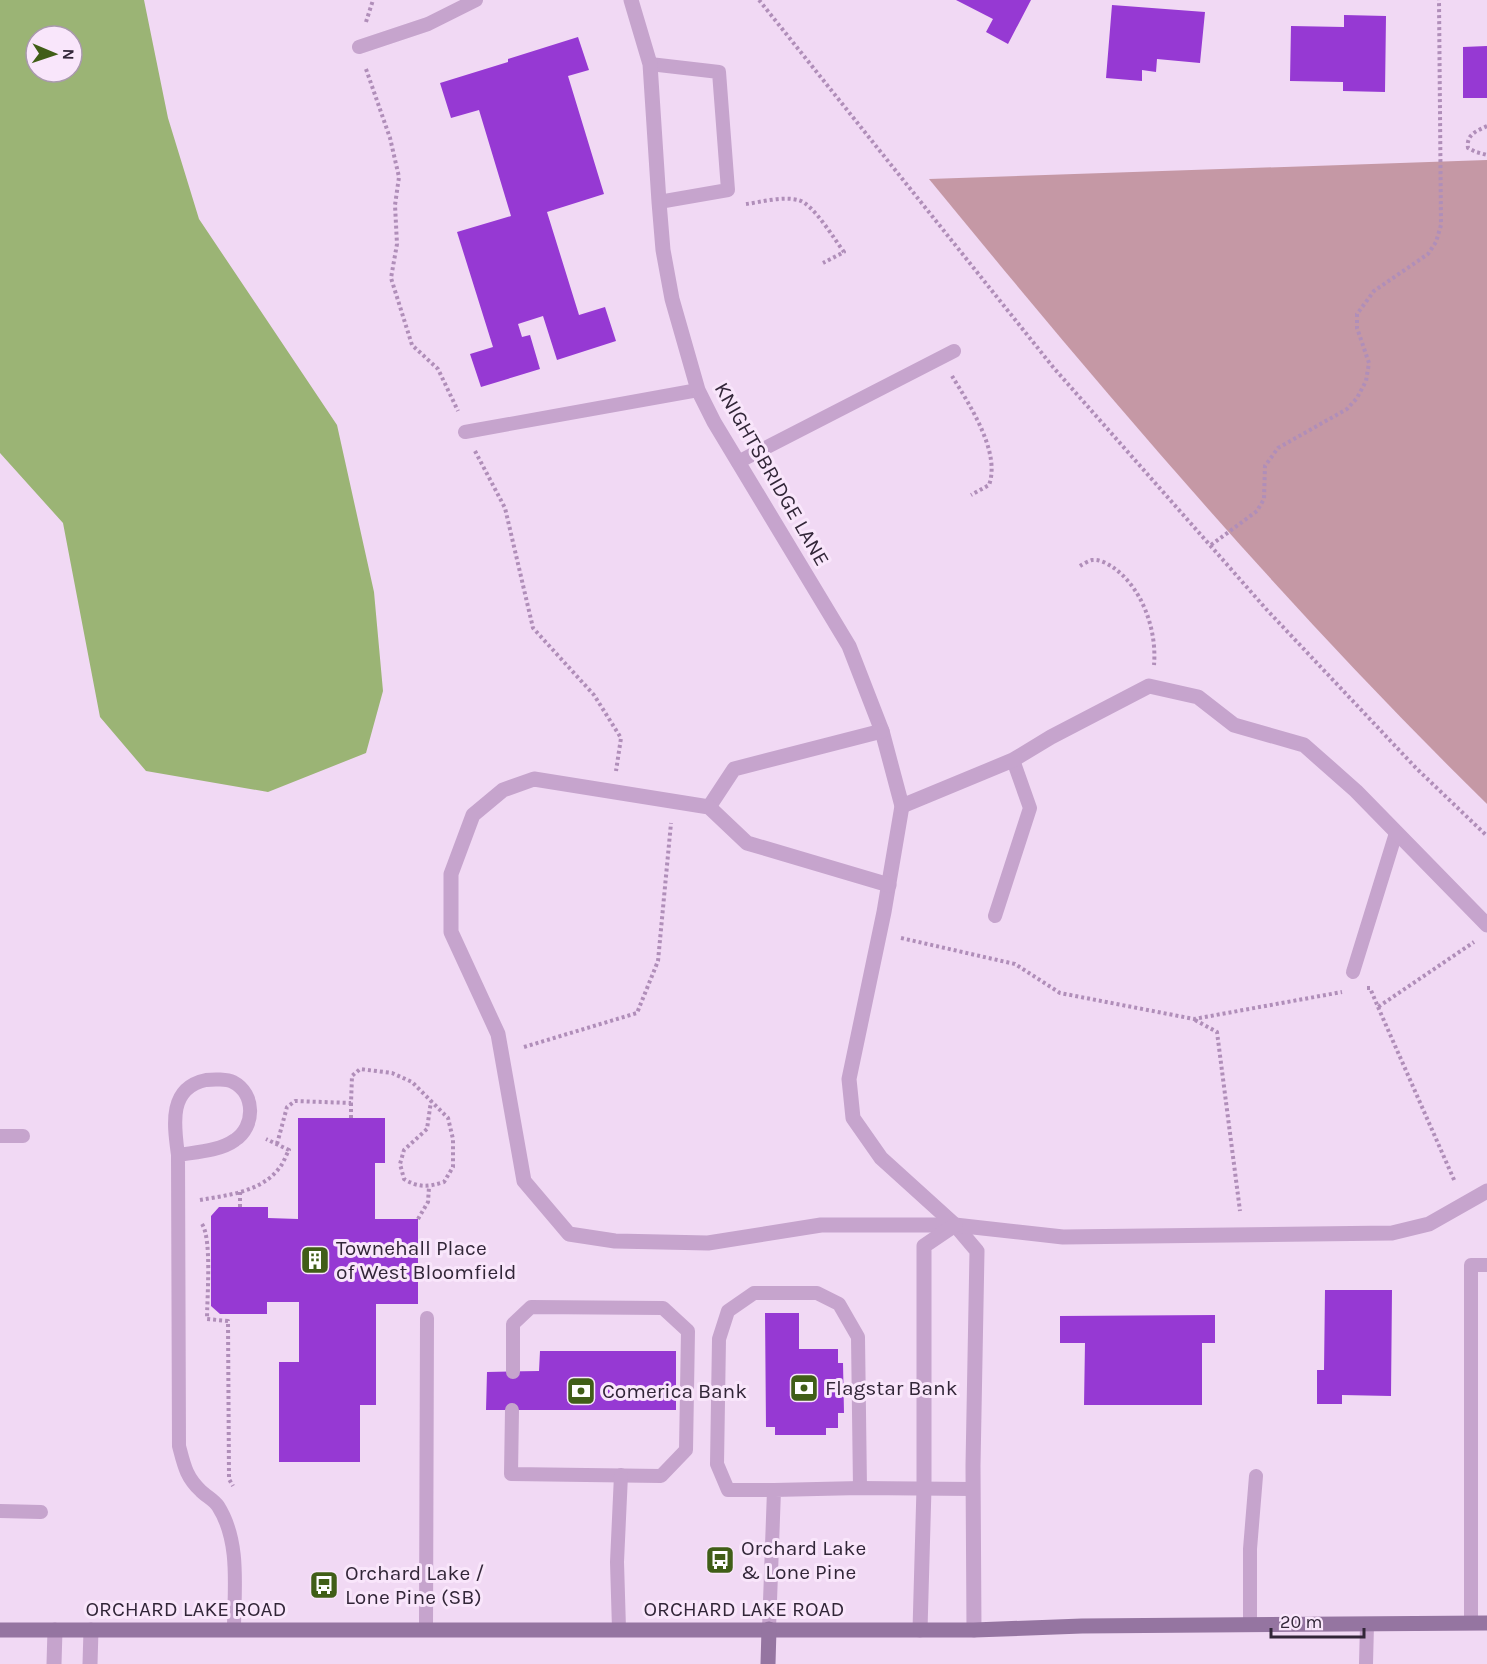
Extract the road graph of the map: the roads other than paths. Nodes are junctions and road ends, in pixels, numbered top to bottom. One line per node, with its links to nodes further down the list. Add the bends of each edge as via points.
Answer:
1 (476, 0): 3 (lane, via 428,24)
2 (631, 0): 4 (street, KNIGHTSBRIDGE LANE)
3 (359, 47)
4 (650, 64): 5 (street, KNIGHTSBRIDGE LANE); 5 (lane, via 718,72 728,190)
5 (658, 202): 7 (street, KNIGHTSBRIDGE LANE, via 672,299)
6 (954, 351): 9 (lane)
7 (698, 390): 8 (lane); 9 (street, KNIGHTSBRIDGE LANE)
8 (465, 432)
9 (738, 462): 10 (street, KNIGHTSBRIDGE LANE, via 849,646)
10 (882, 731): 12 (street, KNIGHTSBRIDGE LANE); 13 (street, via 734,769)
11 (1013, 760): 12 (street); 14 (street, via 1149,686 1198,697 1234,725 1304,745); 16 (lane, via 1030,807)
12 (902, 806): 15 (street, KNIGHTSBRIDGE LANE)
13 (710, 807): 15 (street, via 747,843); 23 (street, via 534,779 503,789 473,815 451,874 451,932 498,1034 524,1181 568,1234 615,1241 708,1243 821,1225)
14 (1396, 833): 17 (street); 18 (lane)
15 (889, 885): 23 (street, KNIGHTSBRIDGE LANE, via 849,1078 853,1118 881,1158)
16 (995, 916)
17 (1487, 925)
18 (1353, 972)
19 (0, 1136): 20 (lane)
20 (23, 1136)
21 (178, 1155): 21 (lane, via 175,1110 182,1093 197,1082 233,1082 249,1102 246,1130 226,1146); 46 (lane, via 179,1446 186,1473 218,1505 230,1530)
22 (1487, 1191): 23 (street, via 1429,1224 1392,1233 1063,1237)
23 (955, 1225): 31 (street, via 924,1246); 32 (street, KNIGHTSBRIDGE LANE, via 977,1251)
24 (1487, 1265): 36 (lane, via 1471,1264)
25 (427, 1318): 40 (lane)
26 (513, 1372): 28 (lane, via 513,1324 531,1307 663,1308 688,1331 686,1450 661,1476)
27 (512, 1410): 28 (lane, via 512,1474)
28 (621, 1475): 41 (lane)
29 (1256, 1476): 38 (lane)
30 (860, 1488): 31 (lane); 33 (lane); 33 (lane, via 858,1337 839,1304 817,1293 754,1293 728,1311 719,1339 717,1464 728,1490)
31 (924, 1488): 32 (lane); 47 (street)
32 (973, 1489): 48 (street, KNIGHTSBRIDGE LANE)
33 (774, 1490): 42 (lane)
34 (0, 1511): 35 (lane)
35 (41, 1512)
36 (1471, 1623): 37 (main road, ORCHARD LAKE ROAD); 39 (main road, ORCHARD LAKE ROAD)
37 (1487, 1623)
38 (1250, 1625): 39 (main road, ORCHARD LAKE ROAD); 48 (main road, ORCHARD LAKE ROAD)
39 (1367, 1625): 52 (lane)
40 (426, 1629): 41 (main road, ORCHARD LAKE ROAD); 46 (main road, ORCHARD LAKE ROAD)
41 (619, 1629): 42 (main road, ORCHARD LAKE ROAD)
42 (769, 1629): 47 (main road, ORCHARD LAKE ROAD); 51 (main road)
43 (0, 1630): 44 (main road, ORCHARD LAKE ROAD)
44 (55, 1630): 45 (main road, ORCHARD LAKE ROAD); 49 (street)
45 (91, 1630): 46 (main road, ORCHARD LAKE ROAD); 50 (street)
46 (234, 1630)
47 (920, 1630): 48 (main road, ORCHARD LAKE ROAD)
48 (974, 1630)
49 (54, 1664)
50 (90, 1664)
51 (768, 1664)
52 (1366, 1664)

